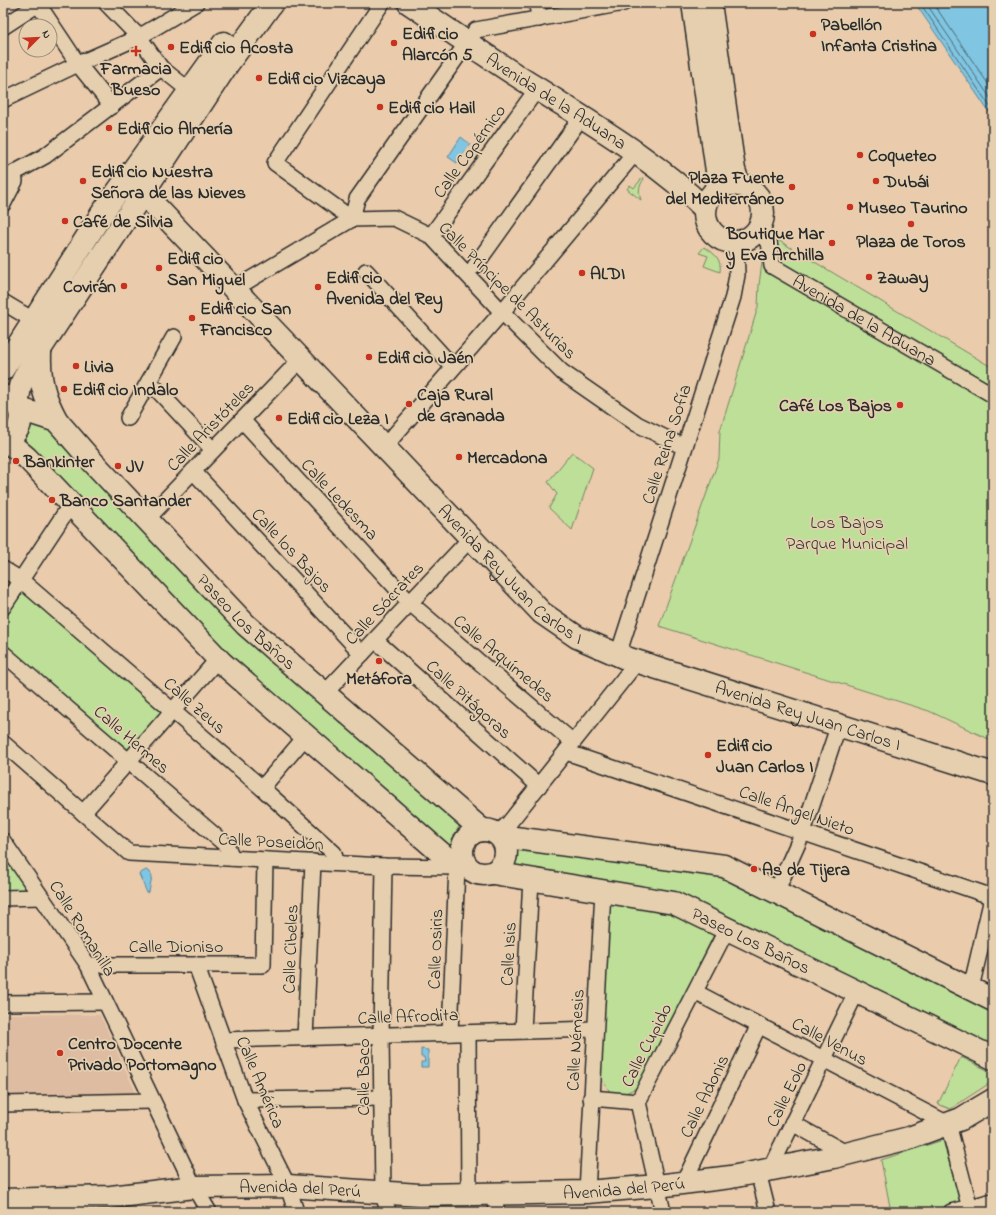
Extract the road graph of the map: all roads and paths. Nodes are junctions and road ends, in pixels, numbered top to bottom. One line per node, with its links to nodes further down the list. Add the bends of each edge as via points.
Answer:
1 (106, 3): 14 (street)
2 (196, 3): 14 (street)
3 (253, 3): 19 (street)
4 (272, 3): 26 (street, via 227,65)
5 (382, 3): 29 (street, via 275,163)
6 (409, 3): 15 (street, Avenida de la Aduana)
7 (537, 3): 12 (street)
8 (624, 3): 12 (street)
9 (693, 3): 27 (street, via 717,171)
10 (710, 3): 25 (street, via 734,170)
11 (39, 4): 13 (street); 16 (street)
12 (539, 19): 15 (street, via 476,30)
13 (3, 27)
14 (140, 37): 16 (street); 17 (street)
15 (468, 43): 18 (street, Avenida de la Aduana); 29 (street, via 357,199)
16 (78, 64): 20 (street); 21 (street)
17 (161, 68): 19 (street); 21 (street)
18 (537, 89): 23 (street, Avenida de la Aduana, via 583,116); 31 (street, Calle Copérnico)
19 (190, 91): 38 (street, via 103,212)
20 (3, 100)
21 (112, 106): 24 (street, via 45,156)
22 (575, 126): 33 (street)
23 (635, 153): 27 (street, Avenida de la Aduana, via 683,187); 37 (street)
24 (7, 174): 28 (street, via 15,181)
25 (739, 185): 27 (street, via 731,184); 30 (street, via 752,190 760,202 761,222)
26 (143, 193): 35 (street, Avenida Rey Juan Carlos I); 40 (street)
27 (711, 198): 32 (street, via 707,222 713,233 724,240)
28 (3, 204)
29 (352, 219): 31 (street, Calle Príncipe de Asturias, via 394,218); 35 (street, Calle Príncipe de Asturias)
30 (755, 232): 32 (street, via 748,238); 45 (street, Avenida de la Aduana, via 769,241 772,266)
31 (431, 236): 37 (street, Calle Príncipe de Asturias)
32 (736, 242): 52 (street, Calle Reina Sofía, via 737,275 733,297)
33 (475, 266)
34 (366, 271): 42 (street)
35 (234, 289): 41 (street, Avenida Rey Juan Carlos I)
36 (3, 302): 38 (street)
37 (502, 312): 42 (street); 52 (street, Calle Príncipe de Asturias, via 562,372 637,424)
38 (33, 320): 43 (street)
39 (174, 337): 44 (street)
40 (40, 348): 46 (street); 49 (street, via 39,372 43,390 47,404)
41 (300, 359): 48 (street, Calle Aristóteles); 51 (street, Avenida Rey Juan Carlos I)
42 (453, 367): 51 (street)
43 (3, 370)
44 (149, 381): 47 (street); 53 (street)
45 (993, 395)
46 (13, 404): 49 (street, Paseo Los Baños); 50 (street, via 21,422 14,435)
47 (128, 418)
48 (242, 420): 53 (street, Calle Aristóteles); 60 (street, Calle Ledesma)
49 (57, 421): 56 (street, Paseo Los Baños)
50 (4, 440): 55 (street, via 27,458)
51 (384, 447): 57 (street, Avenida Rey Juan Carlos I)
52 (684, 448): 65 (street, Calle Reina Sofía)
53 (213, 450): 54 (street, Calle Aristóteles)
54 (193, 471): 56 (street, Calle Aristóteles); 64 (street, Calle los Bajos)
55 (71, 504): 59 (street); 66 (street)
56 (147, 519): 67 (street, Paseo Los Baños, via 246,625)
57 (471, 538): 60 (street, Calle Sócrates); 65 (street, Avenida Rey Juan Carlos I, via 542,613 577,637)
58 (3, 569): 59 (street, Calle Zeus)
59 (21, 580): 61 (street); 68 (street, Calle Zeus)
60 (410, 603): 62 (street, Calle Sócrates); 72 (street, Calle Arquímedes)
61 (3, 607)
62 (375, 640): 64 (street, Calle Sócrates); 75 (street, Calle Pitágoras)
63 (3, 653): 73 (street, Calle Hermes)
64 (362, 654): 67 (street, Calle Sócrates)
65 (628, 658): 69 (street, Avenida Rey Juan Carlos I); 72 (street)
66 (218, 659): 68 (street); 70 (street)
67 (325, 693): 79 (street, Paseo Los Baños)
68 (173, 711): 73 (street); 76 (street, Calle Zeus)
69 (839, 724): 74 (street, Avenida Rey Juan Carlos I); 78 (street)
70 (306, 736): 76 (street); 86 (street)
71 (3, 743): 77 (street, Calle Poseidón)
72 (569, 747): 75 (street); 78 (street, Calle Ángel Nieto)
73 (129, 761): 77 (street); 81 (street, Calle Hermes, via 227,846)
74 (993, 774)
75 (539, 786): 79 (street, via 509,823)
76 (262, 788): 84 (street, Calle Zeus, via 334,853)
77 (83, 813): 81 (street, Calle Poseidón, via 129,853)
78 (803, 832): 90 (street); 91 (street, Calle Ángel Nieto)
79 (493, 833): 86 (street, via 472,833 464,843 462,851 466,864); 87 (street, via 505,845 507,853 505,862); 90 (street, via 724,866)
80 (3, 841): 92 (street, Calle Romanilla)
81 (232, 858): 82 (street, Calle Poseidón)
82 (265, 860): 83 (street, Calle Poseidón); 96 (street, Calle Dioniso, via 263,965)
83 (313, 862): 84 (street, Calle Poseidón); 109 (street, Calle Cibeles)
84 (336, 863): 85 (street, Calle Poseidón)
85 (384, 866): 86 (street, Calle Poseidón); 108 (street, Calle Baco)
86 (464, 868): 87 (street, via 477,873); 106 (street, Calle Osiris)
87 (493, 873): 88 (street, Paseo Los Baños)
88 (531, 879): 89 (street, Paseo Los Baños); 105 (street, Calle Isis)
89 (603, 891): 94 (street, Paseo Los Baños, via 674,903); 104 (street, Calle Némesis)
90 (776, 892): 97 (street)
91 (993, 896): 97 (street)
92 (41, 897): 93 (street); 95 (street, Calle Romanilla)
93 (3, 898)
94 (727, 929): 98 (street, Calle Cupido); 99 (street, Paseo Los Baños)
95 (88, 965): 96 (street, Calle Dioniso); 101 (street, Calle Romanilla)
96 (196, 965): 110 (street, Calle América)
97 (972, 988): 100 (street)
98 (695, 992): 103 (street, Calle Venus); 118 (street, Calle Cupido)
99 (857, 992): 111 (street, Paseo Los Baños); 112 (street, Calle Eolo)
100 (993, 1000)
101 (105, 1002): 102 (street); 117 (street, Calle Romanilla)
102 (3, 1003)
103 (759, 1025): 112 (street, Calle Venus); 124 (street, Calle Adonis)
104 (595, 1029): 105 (street, Calle Afrodita); 114 (street, Calle Némesis)
105 (523, 1031): 107 (street, Calle Afrodita)
106 (450, 1033): 107 (street, Calle Afrodita); 108 (street, Calle Afrodita)
107 (468, 1033): 129 (street)
108 (381, 1035): 109 (street, Calle Afrodita); 113 (street, Calle Baco)
109 (305, 1038): 110 (street, Calle Afrodita)
110 (223, 1040): 115 (street, Calle América)
111 (993, 1058)
112 (824, 1059): 120 (street, Calle Eolo); 121 (street, Calle Venus)
113 (382, 1098): 115 (street); 132 (street, Calle Baco)
114 (591, 1098): 118 (street); 128 (street, Calle Némesis)
115 (245, 1100): 125 (street, Calle América)
116 (993, 1100): 121 (street, Avenida del Perú, via 961,1120)
117 (152, 1101): 119 (street); 127 (street, Calle Romanilla)
118 (638, 1102): 126 (street, Calle Cupido)
119 (3, 1104)
120 (792, 1123): 122 (street); 123 (street, Calle Eolo)
121 (948, 1124): 122 (street, Avenida del Perú, via 909,1138); 134 (street)
122 (848, 1154): 123 (street, Avenida del Perú)
123 (764, 1170): 124 (street, Avenida del Perú); 138 (street)
124 (684, 1182): 126 (street, Avenida del Perú)
125 (288, 1186): 127 (street, Avenida del Perú); 132 (street, Avenida del Perú); 136 (street, Calle América)
126 (657, 1186): 128 (street, Avenida del Perú); 137 (street, Calle Cupido)
127 (194, 1187): 130 (street, Avenida del Perú, via 111,1197); 135 (street, Calle Romanilla)
128 (587, 1192): 133 (street, Avenida del Perú)
129 (469, 1195): 132 (street, Avenida del Perú, via 419,1195); 133 (street, Avenida del Perú)
130 (3, 1200)
131 (993, 1201): 134 (street)
132 (385, 1202)
133 (495, 1203)
134 (970, 1210): 139 (street)
135 (209, 1212)
136 (296, 1212)
137 (663, 1212)
138 (768, 1212)
139 (951, 1212)

